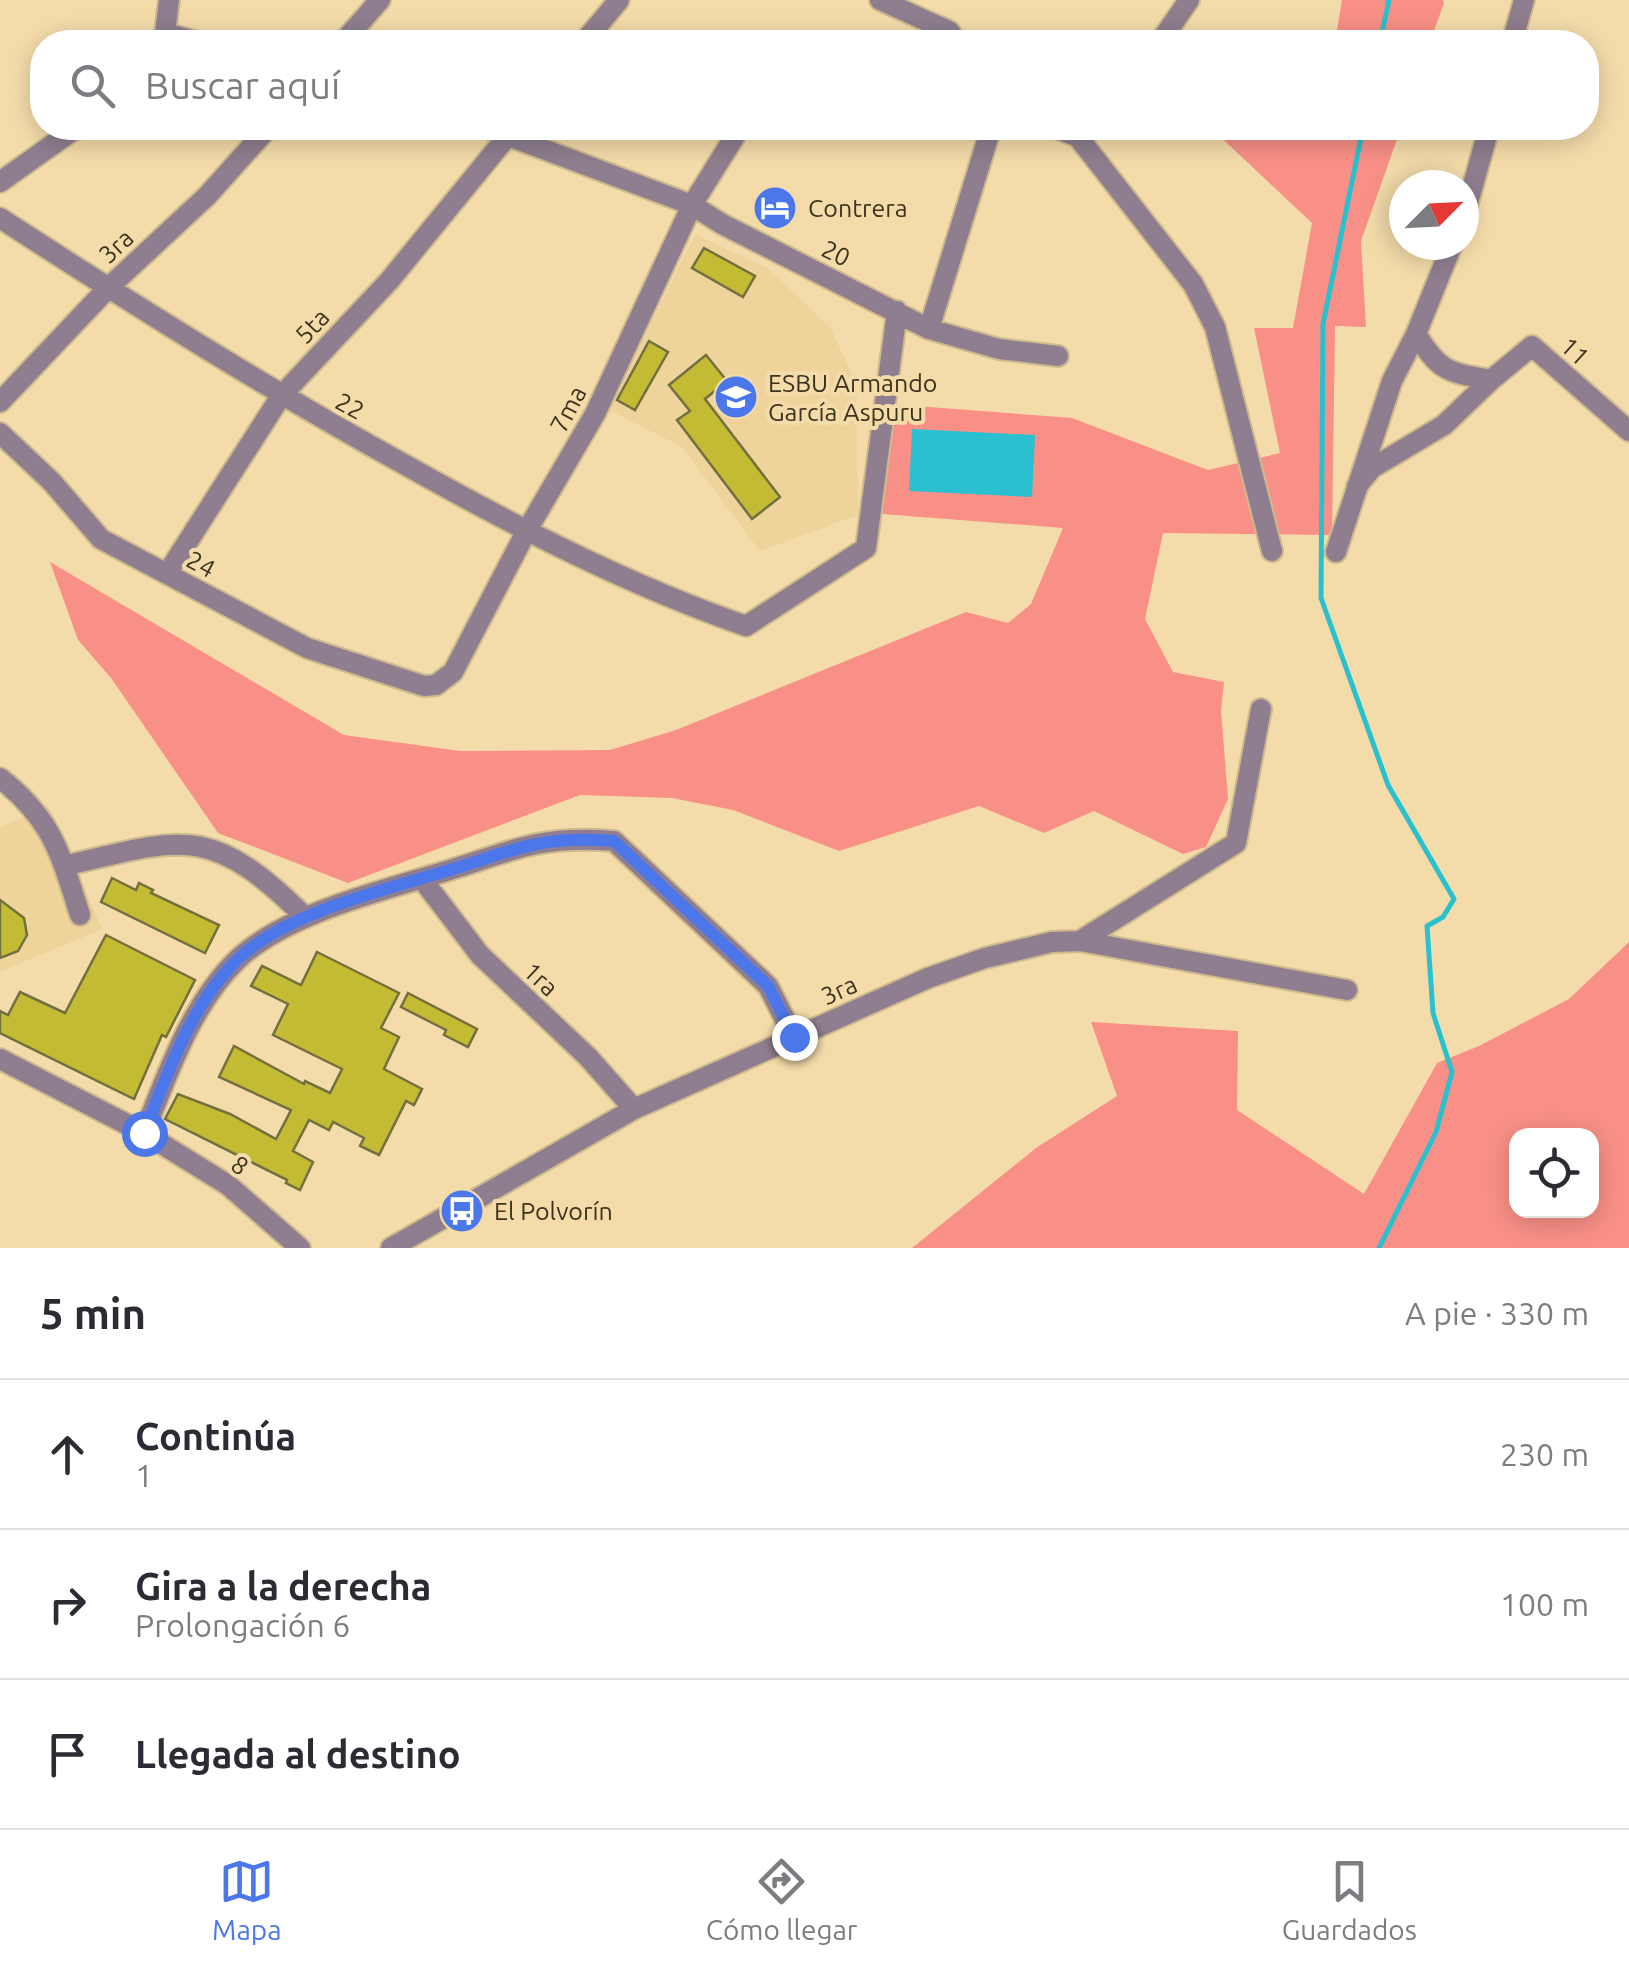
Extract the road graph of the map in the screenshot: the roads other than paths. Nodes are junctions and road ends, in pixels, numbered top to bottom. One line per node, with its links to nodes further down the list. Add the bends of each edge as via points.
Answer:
1 (169, 0): 7 (street)
2 (380, 0): 8 (street)
3 (620, 0): 9 (street)
4 (880, 0): 10 (street)
5 (1189, 0): 11 (street)
6 (1524, 0): 12 (street)
7 (163, 30)
8 (354, 30)
9 (594, 30)
10 (947, 30)
11 (1168, 30)
12 (1515, 30)
13 (59, 140): 22 (street)
14 (257, 140): 26 (street, 3ra)
15 (505, 140): 32 (street, 5ta, via 389,281)
16 (534, 140): 23 (street, 20)
17 (733, 140): 23 (street, 7ma)
18 (987, 140): 28 (street)
19 (1088, 140): 38 (street, via 1194,284 1215,327)
20 (1485, 140): 21 (street)
21 (1477, 170)
22 (0, 182)
23 (692, 205): 27 (street, 20); 37 (street, 7ma, via 595,414)
24 (0, 218): 26 (street, 22)
25 (1446, 260): 29 (street)
26 (108, 288): 32 (street, 22); 33 (street, 3ra)
27 (898, 311): 28 (street, 20); 37 (street, 22, via 866,548 746,626)
28 (929, 329): 30 (street, 20, via 1000,349)
29 (1416, 334): 31 (street, via 1436,364); 36 (street, via 1392,381)
30 (1058, 356)
31 (1490, 380): 34 (street, 11, via 1532,346); 36 (street, via 1444,425 1372,468)
32 (281, 396): 37 (street, 22); 40 (street, 5ta)
33 (0, 402)
34 (1629, 431)
35 (0, 433): 40 (street, 24, via 101,538)
36 (1357, 486): 39 (street)
37 (526, 532): 41 (street, 7ma, via 452,672 436,685)
38 (1272, 552)
39 (1336, 552)
40 (167, 574): 41 (street, 24, via 308,648)
41 (414, 684)
42 (1260, 708): 48 (street, via 1236,843)
43 (0, 778): 44 (street, via 44,820)
44 (64, 866): 46 (street); 47 (street, via 178,842 207,847 254,872)
45 (422, 879): 47 (street); 50 (street, via 536,844 614,841 768,986); 52 (street, 1ra, via 480,955)
46 (80, 914)
47 (305, 917): 53 (street, via 260,941 220,980 175,1056)
48 (1080, 941): 49 (street, 3ra); 50 (street, 3ra, via 984,958)
49 (1348, 990)
50 (794, 1037): 52 (street, 3ra)
51 (0, 1059): 53 (street, 8)
52 (634, 1108): 55 (street, 3ra)
53 (144, 1133): 54 (street, 8, via 228,1185)
54 (300, 1248)
55 (391, 1248)

